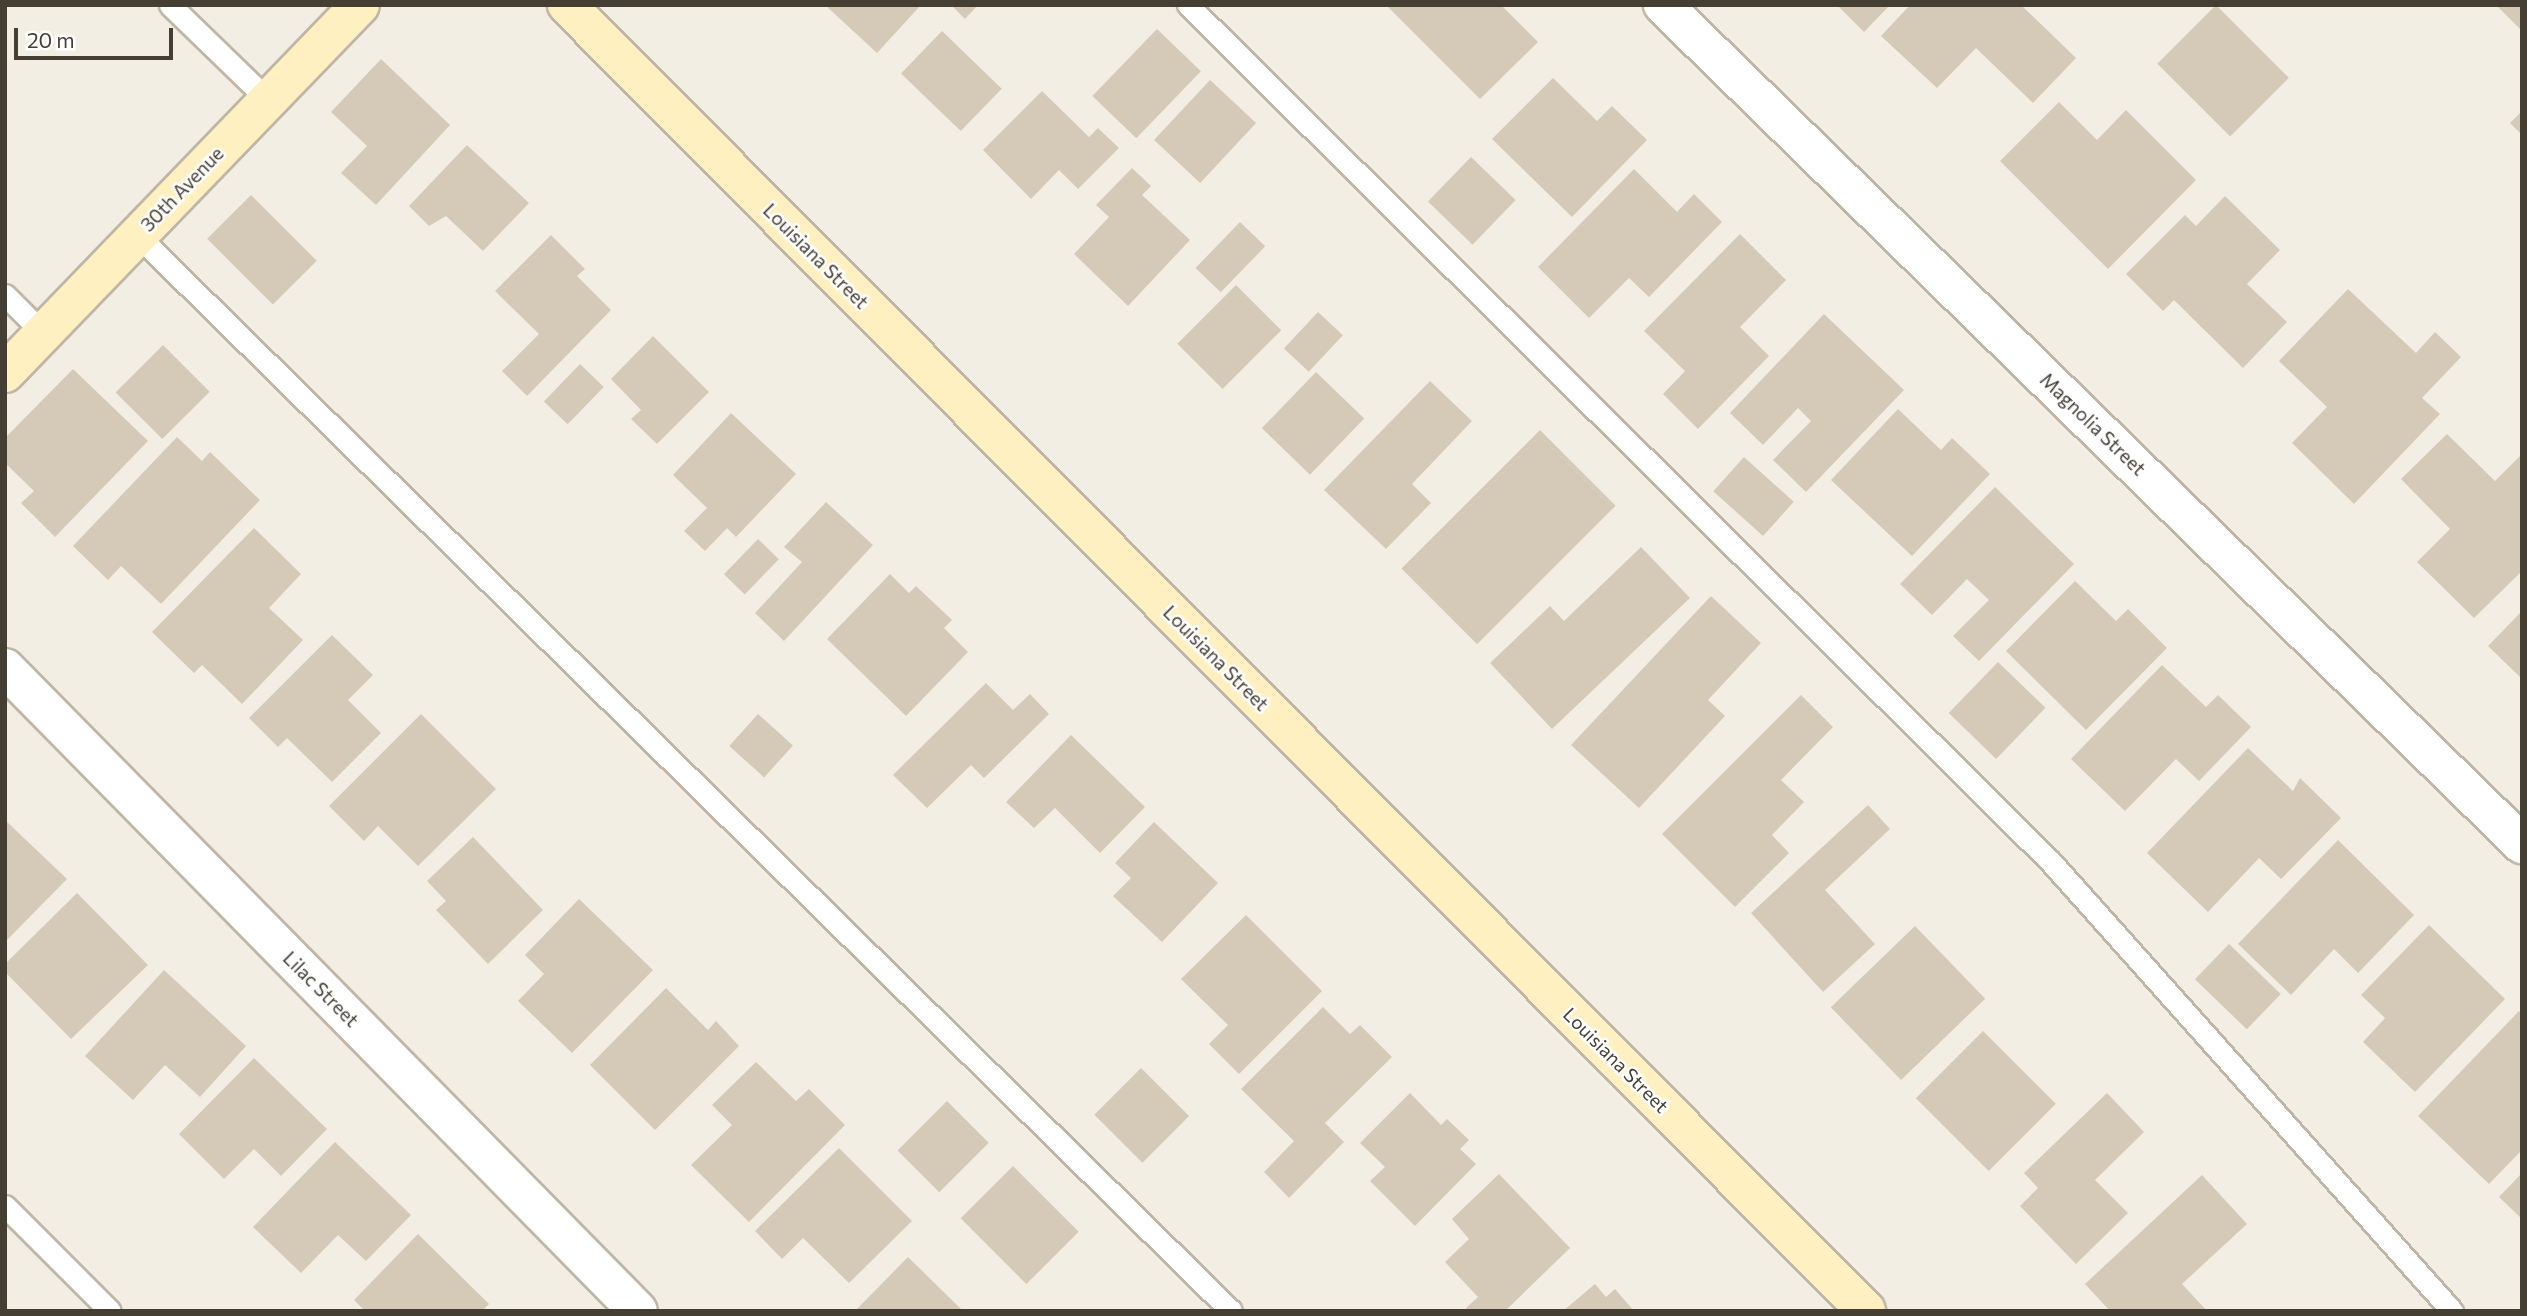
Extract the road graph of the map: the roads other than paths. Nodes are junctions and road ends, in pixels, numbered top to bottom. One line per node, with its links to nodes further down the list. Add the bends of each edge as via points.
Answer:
1 (170, 5): 6 (lane)
2 (360, 5): 6 (street, 30th Avenue)
3 (567, 5): 17 (street, Louisiana Street)
4 (1188, 5): 18 (lane, via 2050,862)
5 (1664, 5): 12 (street, Magnolia Street)
6 (268, 100): 7 (street, 30th Avenue)
7 (137, 235): 9 (street, 30th Avenue); 16 (lane)
8 (5, 295): 9 (lane)
9 (43, 333): 10 (street, 30th Avenue)
10 (5, 373)
11 (5, 668): 15 (street, Lilac Street)
12 (2522, 844)
13 (5, 1206): 14 (lane)
14 (110, 1311)
15 (638, 1311)
16 (1231, 1311)
17 (1866, 1311)
18 (2452, 1311)

